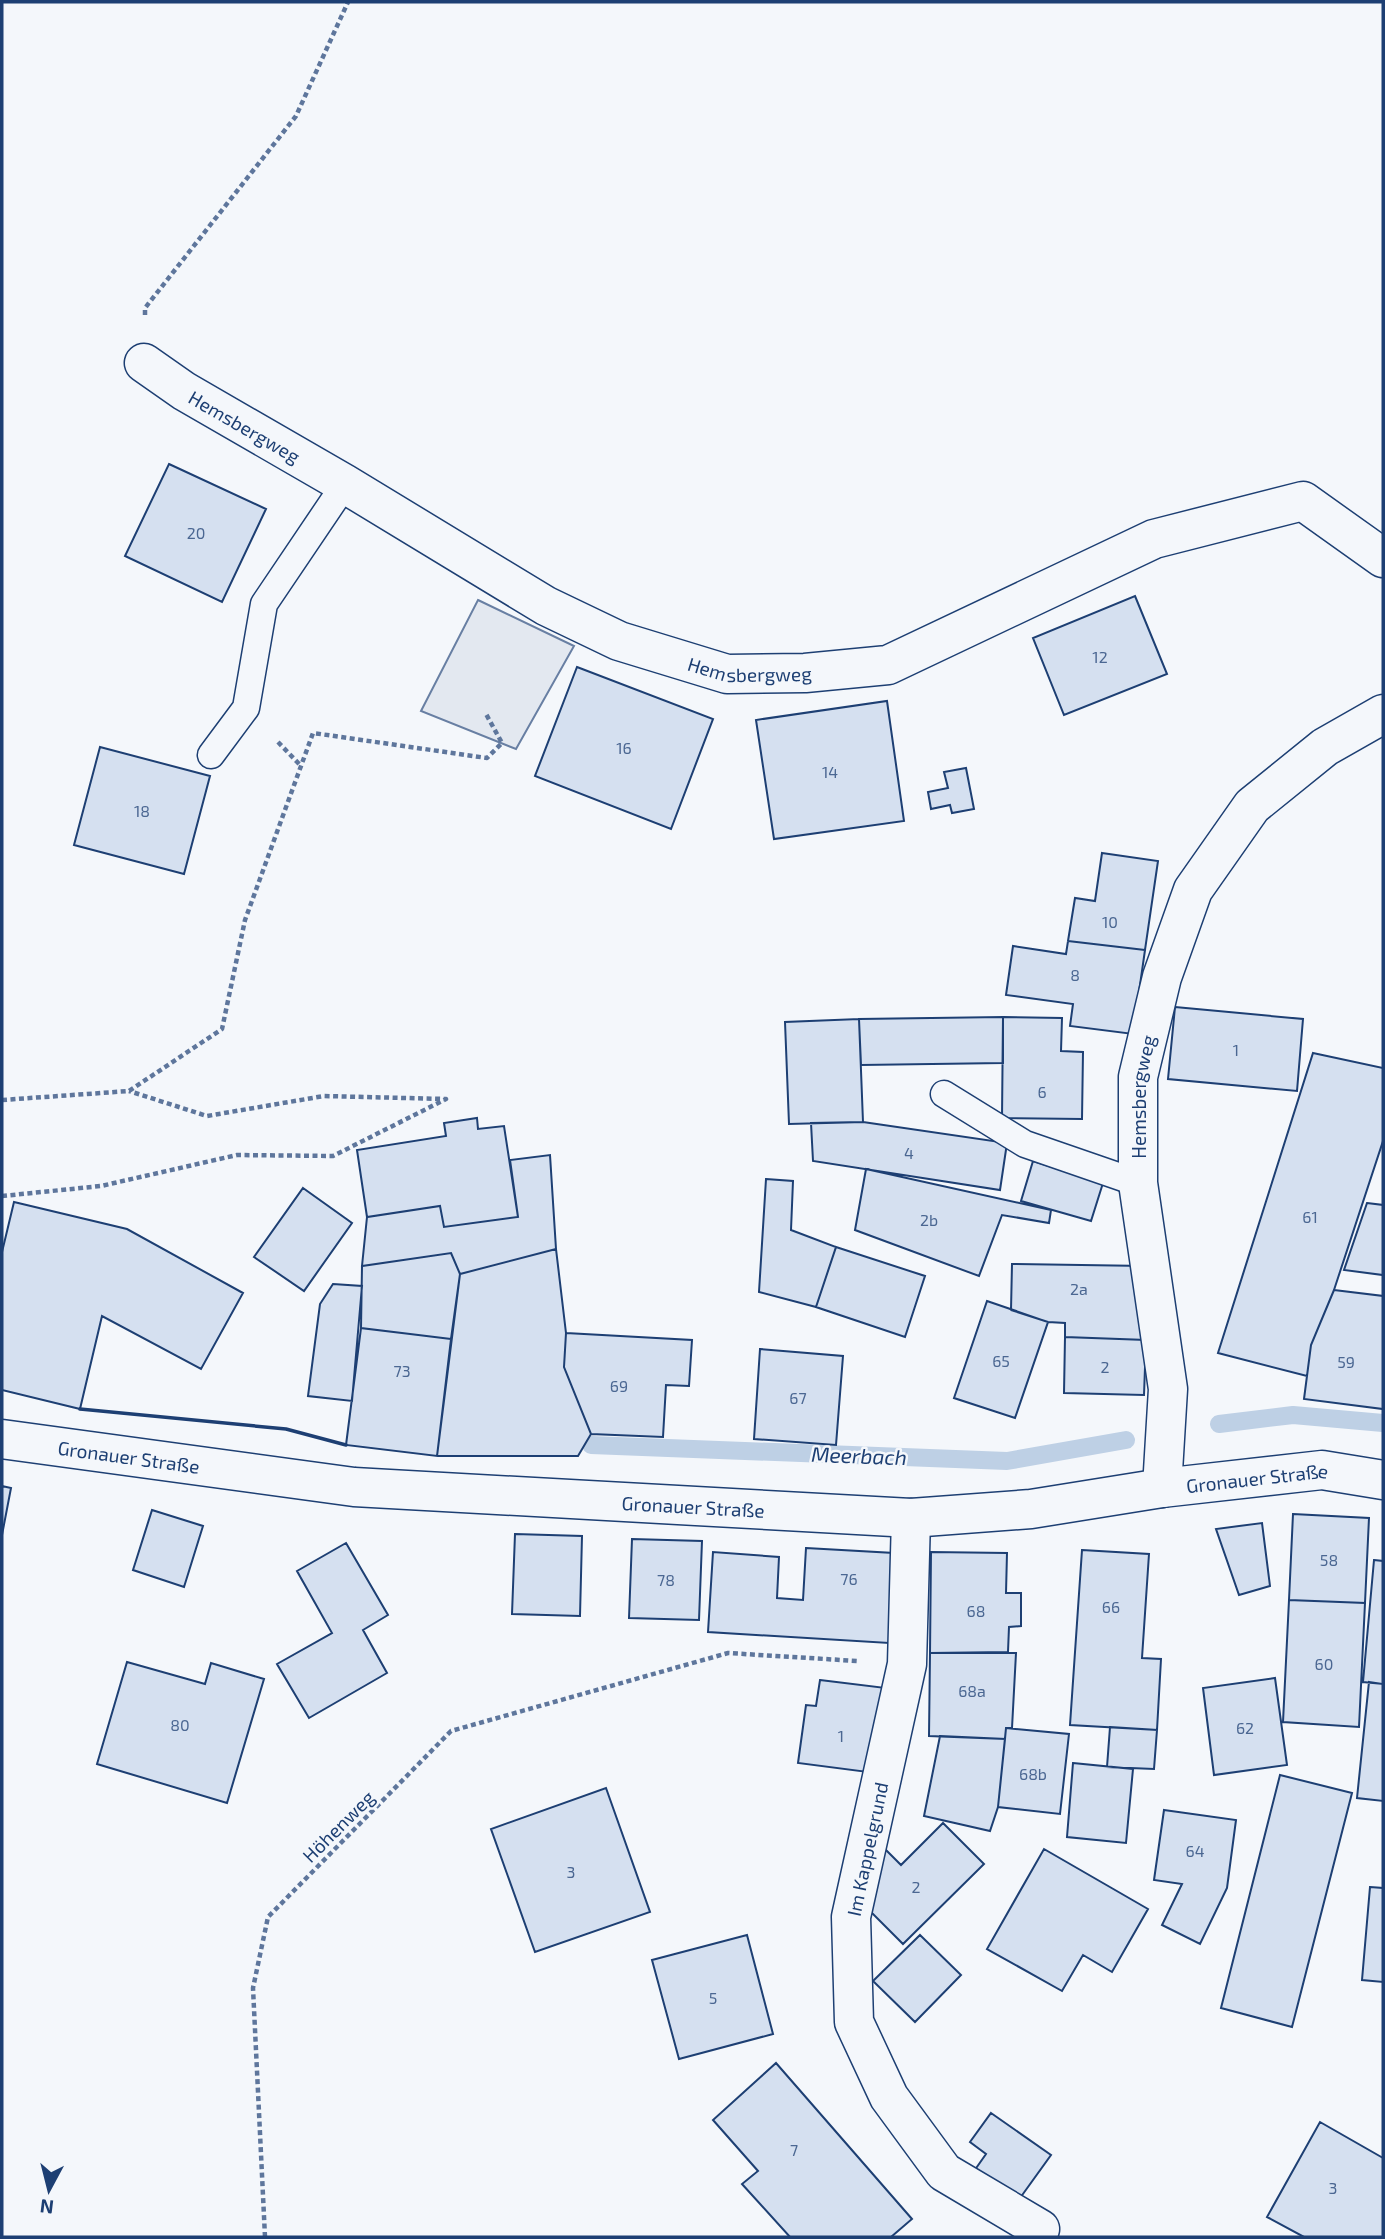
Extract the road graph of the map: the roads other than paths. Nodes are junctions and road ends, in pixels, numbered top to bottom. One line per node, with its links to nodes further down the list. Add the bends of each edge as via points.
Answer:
1 (144, 363): 2 (street, Hemsbergweg)
2 (345, 484): 3 (street, Hemsbergweg, via 546,606 619,641 727,674 888,665 1154,539 1303,501); 5 (lane, via 264,604 246,708)
3 (1383, 558)
4 (1383, 714): 7 (street, Hemsbergweg, via 1325,747 1252,806 1193,890 1162,977 1138,1077)
5 (211, 755)
6 (944, 1094): 7 (lane, via 1025,1144)
7 (1138, 1183): 10 (street, Hemsbergweg, via 1168,1389)
8 (2, 1439): 11 (street, Gronauer Straße, via 354,1487)
9 (1383, 1480): 10 (street, Gronauer Straße, via 1322,1470)
10 (1162, 1488): 11 (street, Gronauer Straße, via 1031,1509)
11 (911, 1518): 12 (street, Im Kappelgrund, via 907,1664 851,1917 854,2022 889,2097 944,2172)
12 (1040, 2229)

